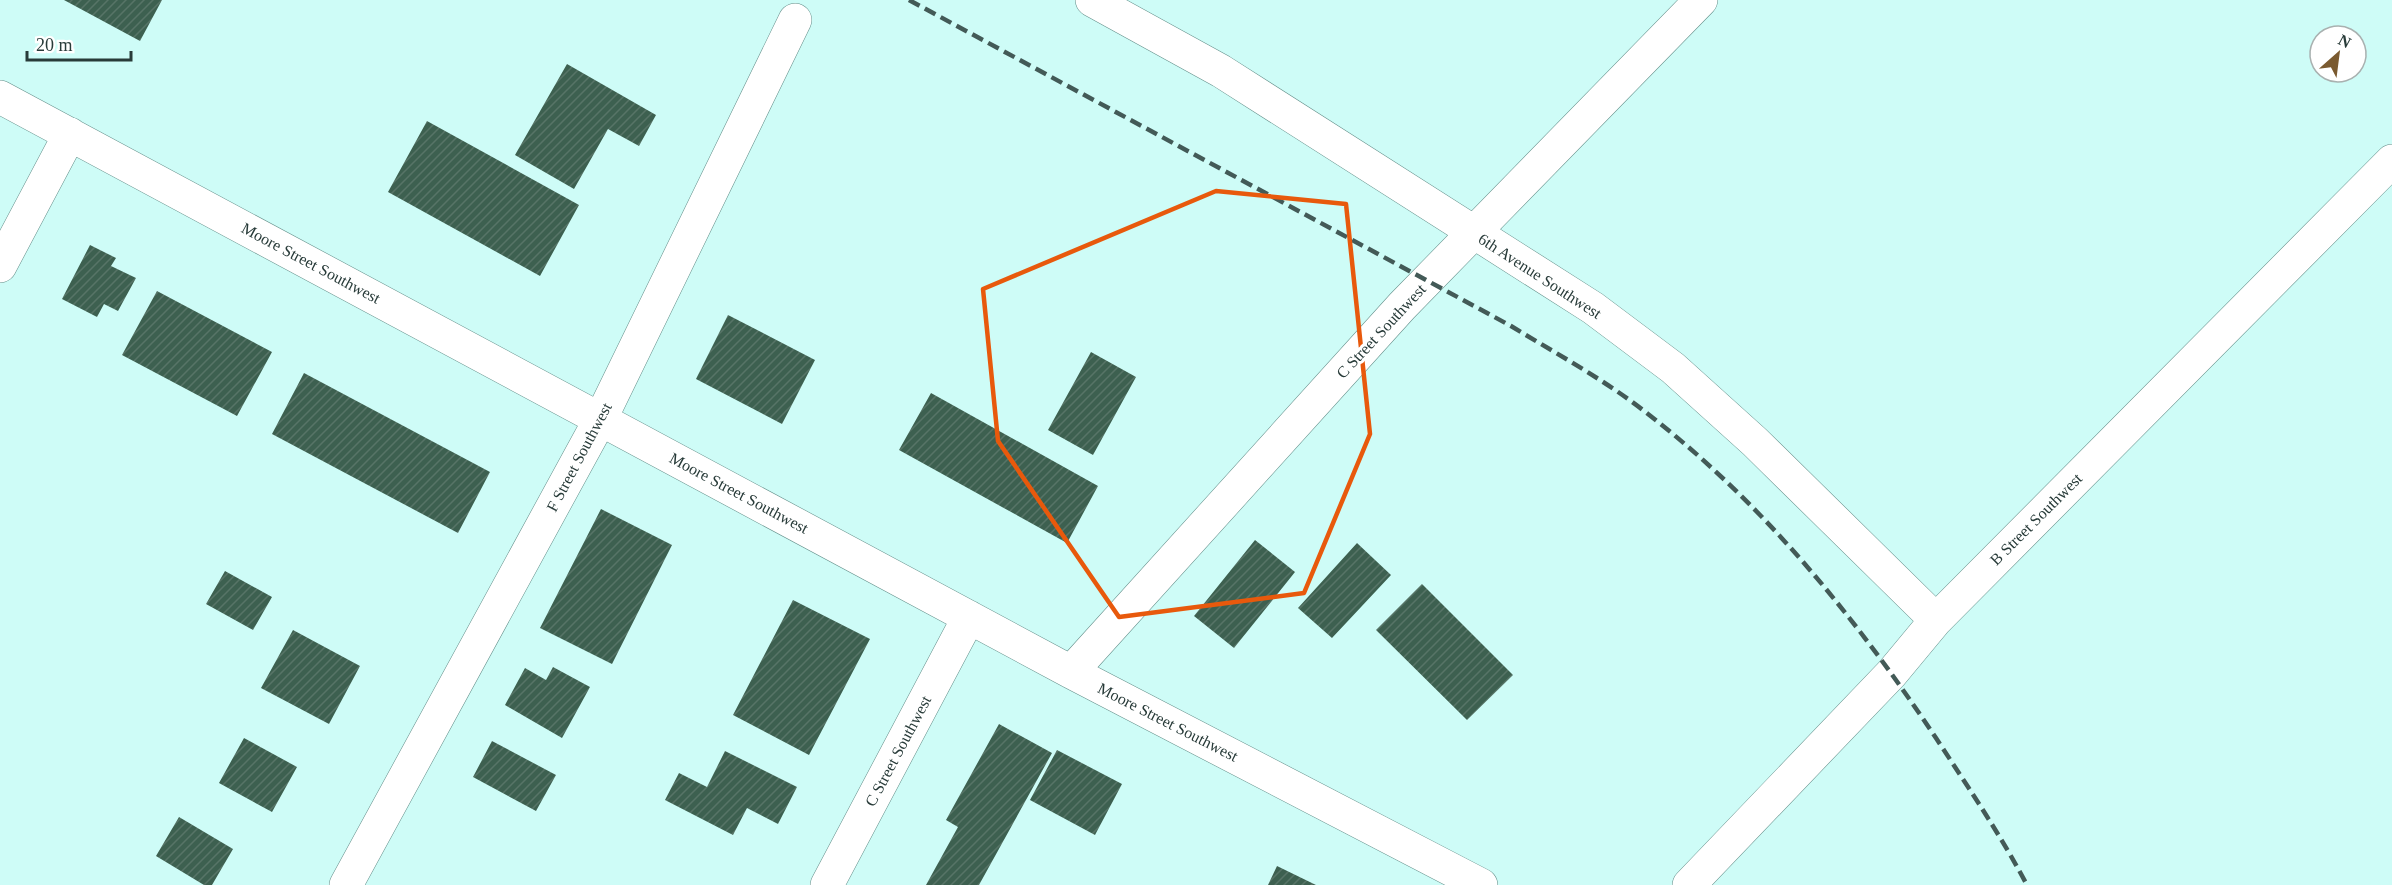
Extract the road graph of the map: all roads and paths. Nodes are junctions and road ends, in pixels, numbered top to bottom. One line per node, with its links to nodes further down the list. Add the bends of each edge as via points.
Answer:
1 (1092, 0): 7 (street, 6th Avenue Southwest, via 1221,71)
2 (1701, 0): 7 (street, C Street Southwest)
3 (795, 20): 9 (street, F Street Southwest)
4 (0, 97): 5 (street, Moore Street Southwest)
5 (70, 134): 8 (street); 9 (street, Moore Street Southwest)
6 (2392, 161): 11 (street, B Street Southwest)
7 (1474, 234): 11 (street, 6th Avenue Southwest, via 1593,308 1673,368 1755,442); 12 (street, C Street Southwest, via 1402,306)
8 (0, 266)
9 (601, 418): 10 (street, Moore Street Southwest); 13 (street, F Street Southwest)
10 (969, 616): 12 (street, Moore Street Southwest); 14 (street, C Street Southwest)
11 (1936, 620): 16 (street, B Street Southwest, via 1892,673)
12 (1071, 672): 15 (street, Moore Street Southwest)
13 (346, 885)
14 (827, 885)
15 (1481, 885)
16 (1689, 885)

